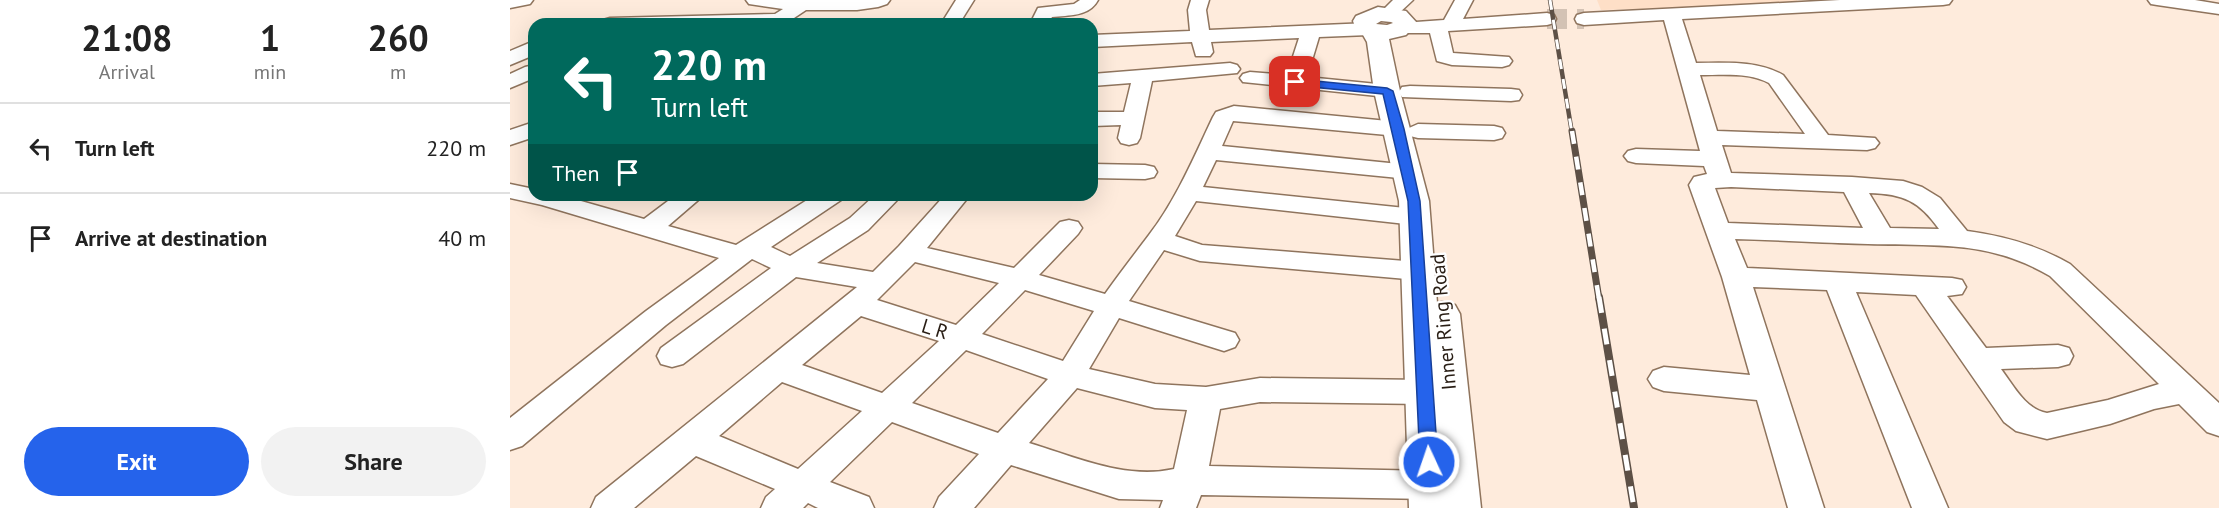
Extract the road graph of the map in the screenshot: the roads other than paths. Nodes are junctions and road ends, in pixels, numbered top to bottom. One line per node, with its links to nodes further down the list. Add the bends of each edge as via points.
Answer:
1 (524, 0): 11 (street)
2 (756, 0): 12 (street)
3 (881, 0): 12 (street, via 854,5)
4 (964, 0): 20 (street)
5 (1089, 0): 17 (street, via 1078,9)
6 (1200, 0): 24 (street, via 1197,10)
7 (1464, 0): 22 (street)
8 (1587, 0): 15 (street)
9 (1933, 0): 13 (street)
10 (2157, 0): 14 (street)
11 (510, 3)
12 (804, 3): 19 (street)
13 (1736, 8): 15 (street); 16 (street)
14 (2219, 9)
15 (1611, 14): 16 (street, via 1578,17)
16 (1671, 14): 30 (street)
17 (1036, 17)
18 (1385, 17): 22 (street); 23 (street); 24 (street); 41 (main road, Inner Ring Road)
19 (782, 18)
20 (954, 18)
21 (1545, 18): 22 (street)
22 (1446, 24): 28 (street, via 1444,57)
23 (1311, 31): 24 (street); 39 (street)
24 (1207, 35): 25 (street); 32 (street)
25 (1098, 41)
26 (528, 50): 27 (street)
27 (510, 59)
28 (1502, 61)
29 (1230, 69): 32 (street)
30 (1688, 69): 52 (street, via 1769,74); 56 (street)
31 (528, 71): 33 (street)
32 (1206, 71): 35 (street)
33 (510, 72)
34 (528, 73): 38 (street)
35 (1143, 75): 37 (street); 44 (street, via 1131,128)
36 (1250, 78): 39 (street)
37 (1098, 79)
38 (510, 82)
39 (1295, 82): 40 (street)
40 (1349, 88): 41 (street); 45 (street)
41 (1399, 91): 42 (street); 47 (main road, Inner Ring Road)
42 (1511, 95)
43 (510, 118): 46 (street)
44 (1098, 120)
45 (1331, 124): 47 (street); 54 (street, via 1233,113 1224,117); 57 (street)
46 (528, 127)
47 (1408, 130): 49 (street); 60 (main road, Inner Ring Road); 111 (main road, Inner Ring Road, via 1433,201)
48 (528, 131): 50 (street)
49 (1494, 133)
50 (510, 138)
51 (1793, 141): 52 (street); 56 (street); 61 (street)
52 (1822, 142): 53 (street)
53 (1867, 143)
54 (1208, 152): 57 (street); 64 (street)
55 (1636, 156): 56 (street)
56 (1715, 159): 61 (street); 74 (street, via 1701,185)
57 (1313, 163): 60 (street)
58 (1098, 171): 59 (street)
59 (1145, 172)
60 (1409, 172): 71 (main road, Inner Ring Road)
61 (1817, 183): 62 (street)
62 (1852, 184): 75 (street); 76 (street, via 1901,187 1922,195)
63 (510, 190): 65 (street)
64 (1189, 190): 71 (street, via 1207,196); 77 (street)
65 (528, 194)
66 (554, 201): 73 (street)
67 (684, 201): 73 (street)
68 (819, 201): 78 (street)
69 (884, 201): 80 (street, via 859,224)
70 (953, 201): 79 (street)
71 (1415, 217): 81 (main road, Inner Ring Road)
72 (1069, 228): 83 (street)
73 (647, 229): 78 (street)
74 (1719, 231): 75 (street); 82 (street)
75 (1881, 236): 76 (street)
76 (1959, 239): 97 (street, via 2026,250 2041,257 2060,270)
77 (1159, 240): 81 (street, via 1200,253); 87 (street)
78 (746, 251): 80 (street); 102 (street, via 656,318)
79 (909, 252): 83 (street); 84 (street)
80 (791, 267): 84 (street); 90 (street)
81 (1418, 271): 98 (main road, Inner Ring Road)
82 (1736, 277): 85 (street); 96 (street)
83 (1021, 279): 87 (street); 88 (street)
84 (879, 282): 86 (street)
85 (1837, 282): 92 (street, via 1939,286); 113 (street)
86 (856, 304): 88 (street, L R); 93 (street)
87 (1112, 305): 89 (street); 94 (street)
88 (961, 336): 94 (street, L R); 100 (street)
89 (1224, 340)
90 (672, 356)
91 (2058, 356): 92 (street)
92 (1978, 359): 97 (street, via 2016,413 2033,424 2068,422)
93 (779, 369): 100 (street); 103 (street)
94 (1070, 375): 99 (street, L R, via 1155,396); 104 (street)
95 (1664, 379): 96 (street)
96 (1770, 389): 112 (street)
97 (2185, 391): 101 (street)
98 (1425, 392): 99 (street, L R, via 1260,390); 107 (main road, Inner Ring Road)
99 (1206, 399): 105 (street)
100 (889, 406): 104 (street); 106 (street)
101 (2219, 423)
102 (510, 437)
103 (691, 439): 106 (street); 108 (street)
104 (1004, 449): 105 (street, via 1119,485 1162,486); 110 (street)
105 (1183, 494): 107 (street)
106 (791, 496): 109 (street)
107 (1431, 497)
108 (609, 508)
109 (856, 508)
110 (952, 508)
111 (1459, 508)
112 (1806, 508)
113 (1930, 508)

